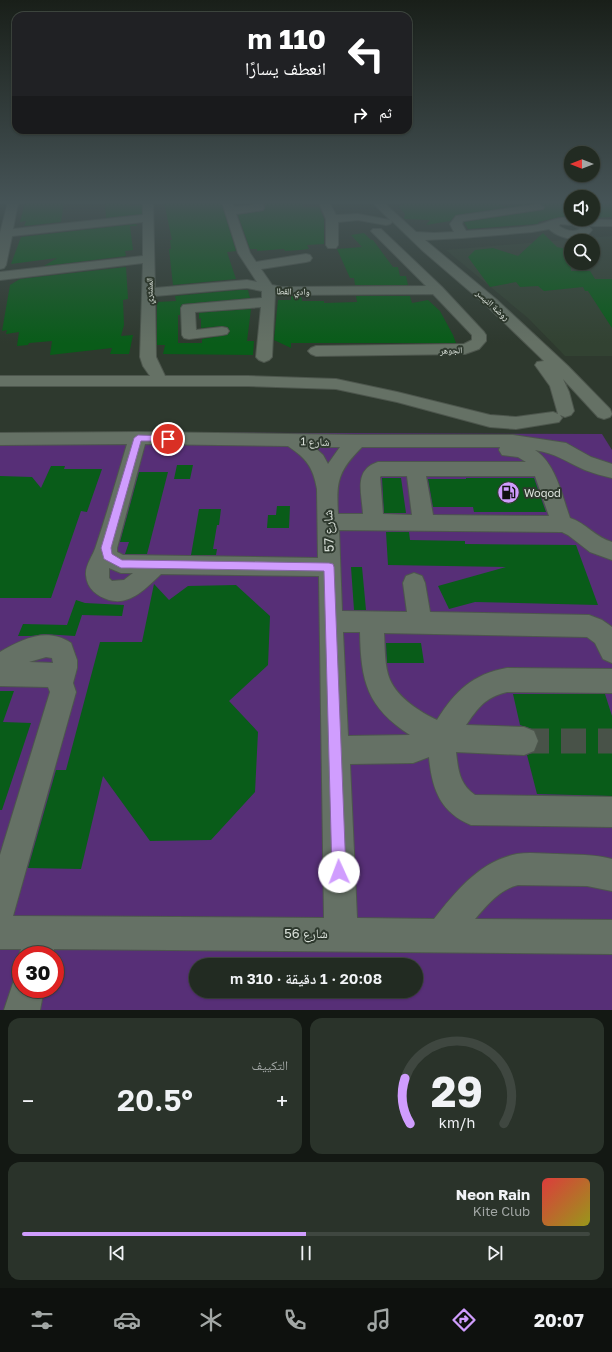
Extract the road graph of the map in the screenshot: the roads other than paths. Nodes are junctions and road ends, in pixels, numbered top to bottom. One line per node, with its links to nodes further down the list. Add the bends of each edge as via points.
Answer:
1 (2, 249): 9 (street)
2 (150, 249): 8 (street, المشتري)
3 (243, 249): 10 (street)
4 (401, 249): 12 (street, الجوهر)
5 (407, 249): 24 (street, روضة النيسر, via 547,370 563,394)
6 (428, 249): 25 (street, روضة النيسر, via 492,303)
7 (306, 258): 10 (street)
8 (150, 259): 11 (street); 13 (street, المشتري)
9 (0, 265)
10 (254, 266): 14 (street)
11 (0, 276)
12 (437, 290): 14 (street, وادي القطا, via 282,291); 16 (street, الجوهر, via 479,335 479,341 474,346 454,350)
13 (149, 293): 14 (street, وادي القطا, via 247,284); 17 (street, المشتري)
14 (269, 296): 15 (street, via 188,308 189,335); 18 (street)
15 (222, 332)
16 (316, 352)
17 (148, 357): 20 (street, via 139,367); 21 (street, المشتري)
18 (264, 357)
19 (0, 375): 20 (street)
20 (124, 375): 21 (street)
21 (158, 375): 23 (street, via 205,374)
22 (0, 381): 23 (street)
23 (248, 382): 24 (street, via 336,384 502,422 531,422)
24 (559, 414): 25 (street, via 577,409); 33 (street, روضة النيسر, via 550,426 552,436 559,446)
25 (608, 414)
26 (138, 438): 28 (street, شارع 1); 29 (street, شارع 1); 43 (street)
27 (0, 439): 28 (street, شارع 1)
28 (57, 439): 32 (street, شارع 1, via 25,450)
29 (292, 440): 30 (street, شارع 1); 38 (street, شارع 57, via 317,460)
30 (357, 441): 31 (street, شارع 1); 38 (street, شارع 57, via 333,470)
31 (388, 442): 33 (street, شارع 1, via 513,441 550,446); 35 (street, via 415,451 521,451 534,457)
32 (0, 451)
33 (571, 454): 36 (street, via 583,462)
34 (415, 469): 35 (street); 40 (street, via 385,469 373,472 370,482); 41 (street)
35 (542, 469): 42 (street)
36 (604, 469): 37 (street)
37 (612, 480)
38 (327, 488): 39 (street, شارع 57)
39 (328, 522): 40 (street); 46 (street, شارع 57)
40 (374, 522): 41 (street)
41 (424, 523): 42 (street)
42 (562, 524): 44 (street, via 575,528 596,547)
43 (106, 548): 45 (street, via 107,557 121,564); 45 (street, via 97,573 102,587 110,591 130,588)
44 (612, 551)
45 (154, 565): 46 (street)
46 (329, 567): 48 (street, شارع 57)
47 (414, 583): 50 (street)
48 (331, 621): 49 (street); 58 (street, شارع 57)
49 (372, 621): 50 (street); 56 (street, via 376,672 384,694 427,731)
50 (420, 622): 51 (street, via 589,626 598,629 605,636)
51 (612, 651)
52 (0, 666): 55 (street, via 32,649 48,645 56,647 63,652 65,660)
53 (0, 674): 55 (street, via 51,675)
54 (612, 681): 56 (street, via 497,681 479,688)
55 (61, 682): 61 (street, via 63,692 60,704)
56 (441, 736): 57 (street); 58 (street, via 413,749); 59 (street, via 450,792 459,803 471,810)
57 (524, 741)
58 (335, 750): 63 (street, شارع 57)
59 (612, 812)
60 (612, 875): 64 (street, via 595,870 512,871 487,884)
61 (0, 908)
62 (0, 932): 66 (street, شارع 56)
63 (341, 934): 64 (street, شارع 56); 66 (street, شارع 56)
64 (443, 934): 65 (street, شارع 56)
65 (612, 937)
66 (39, 943)
67 (25, 998): 68 (street)
68 (22, 1010)

